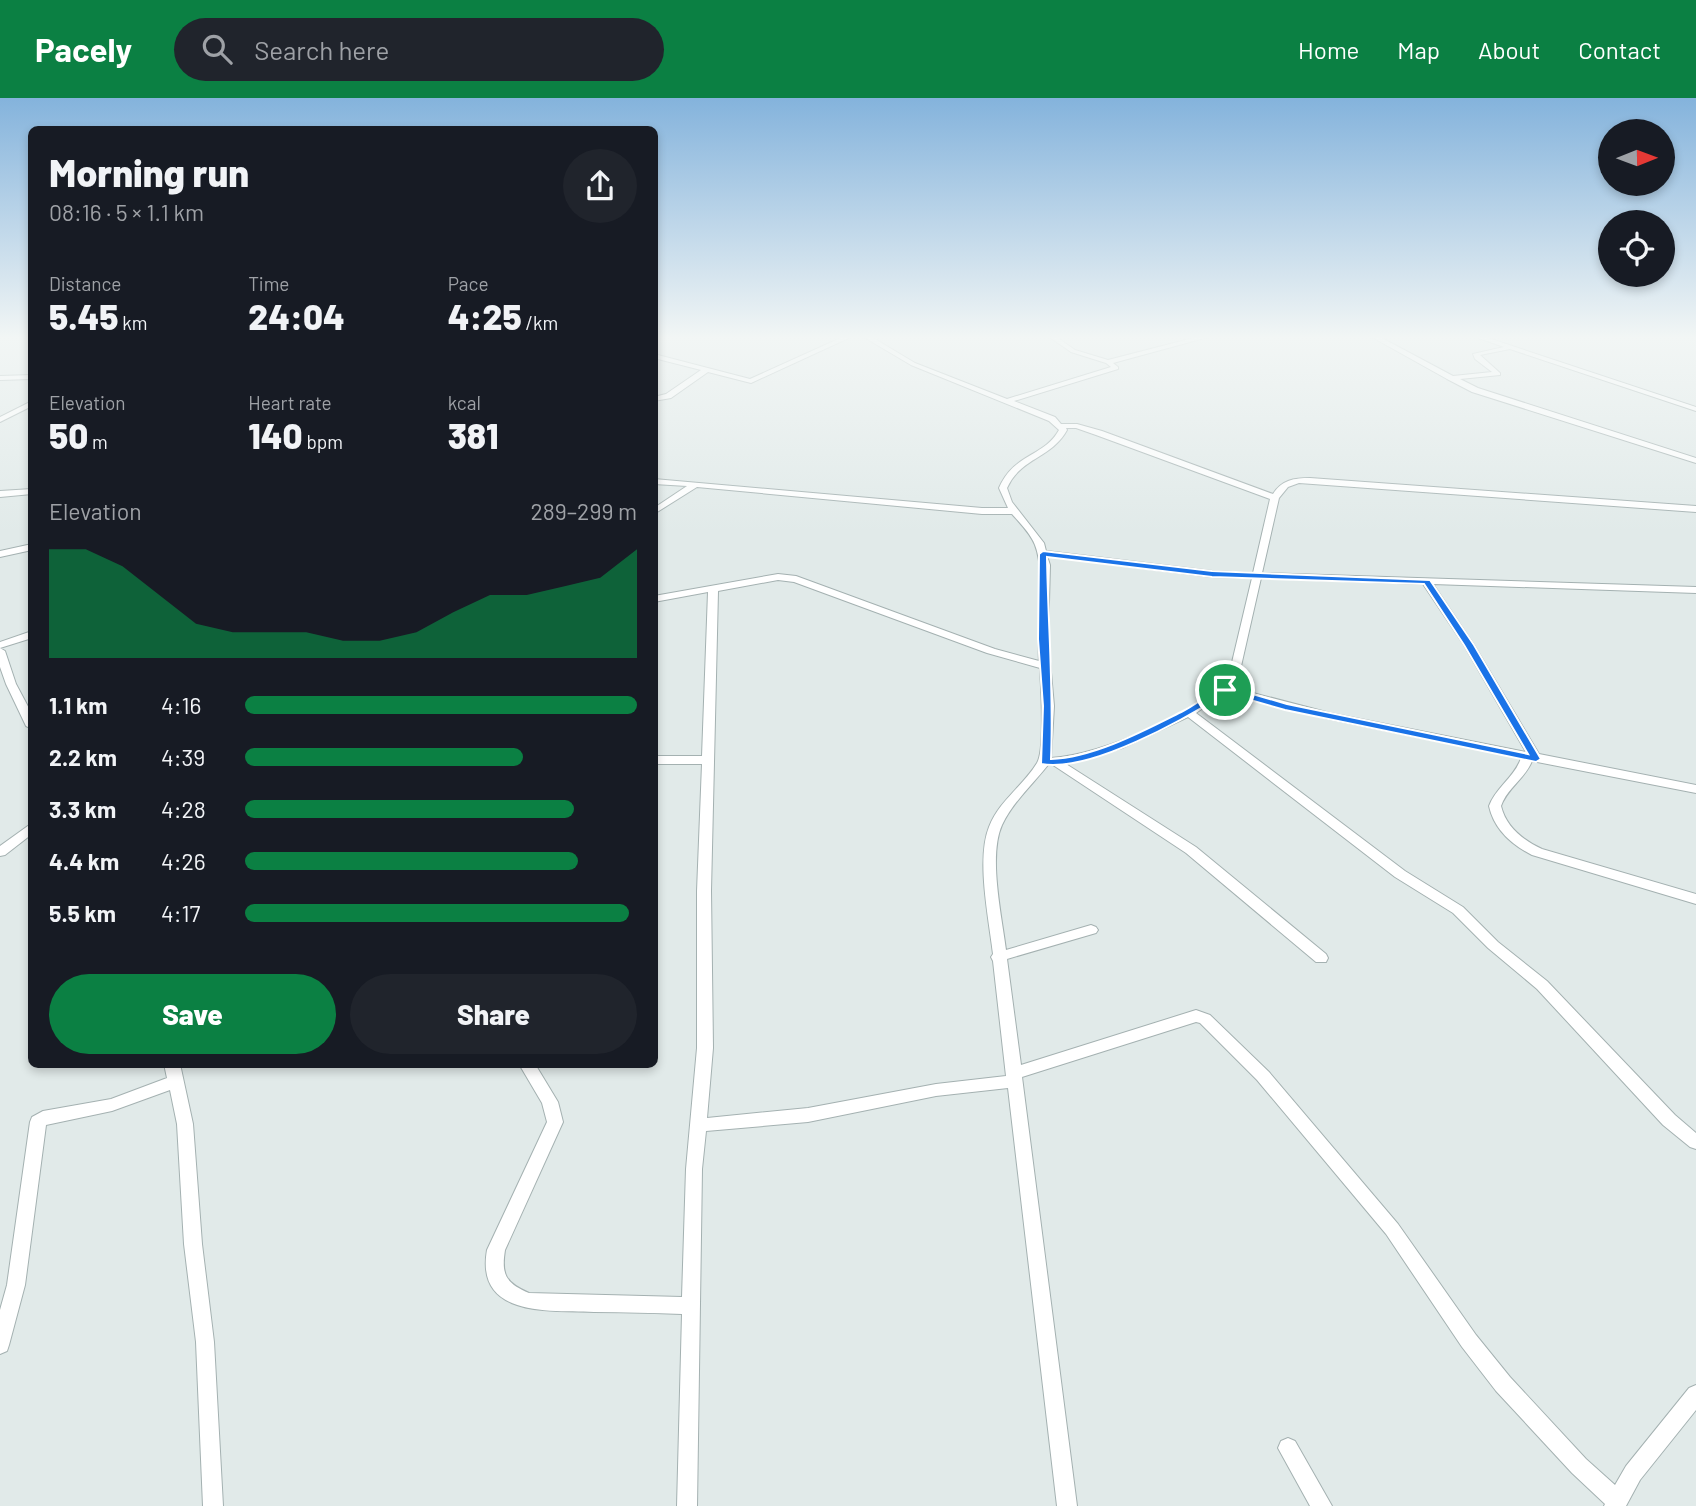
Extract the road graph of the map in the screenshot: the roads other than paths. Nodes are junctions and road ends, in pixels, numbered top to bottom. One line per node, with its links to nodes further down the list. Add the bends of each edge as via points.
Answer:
1 (1009, 402): 8 (street)
2 (1509, 402): 9 (street)
3 (1674, 402): 5 (street)
4 (28, 405): 7 (street)
5 (1696, 409)
6 (28, 414): 7 (street)
7 (3, 417)
8 (1061, 426): 14 (street, via 1099,432); 17 (street, via 1058,439 1007,477 1003,488)
9 (1696, 461)
10 (658, 481): 11 (street)
11 (696, 484): 15 (street); 17 (street, via 982,511)
12 (28, 491): 13 (street)
13 (0, 494)
14 (1275, 498): 16 (street, via 1286,484 1310,480); 21 (street)
15 (658, 509)
16 (1696, 509)
17 (1014, 510): 20 (street)
18 (28, 548): 19 (street)
19 (0, 554)
20 (1043, 554): 21 (street); 29 (street)
21 (1258, 576): 22 (street); 31 (street, via 1234,675)
22 (1427, 582): 24 (street); 34 (street, via 1469,645)
23 (713, 590): 25 (street); 29 (street, via 796,579 991,651); 36 (street)
24 (1696, 590)
25 (658, 598)
26 (28, 635): 27 (street)
27 (0, 645)
28 (0, 651): 30 (street)
29 (1045, 666): 37 (street)
30 (4, 675): 33 (street)
31 (1225, 690): 32 (street); 34 (street)
32 (1189, 713): 37 (street, via 1102,751); 49 (street, via 1400,874 1458,910 1542,985 1669,1120)
33 (28, 719)
34 (1532, 758): 38 (street); 41 (street, via 1495,806 1501,822 1522,844)
35 (658, 760): 36 (street)
36 (707, 760): 48 (street, via 705,1048)
37 (1051, 763): 43 (street, via 1007,806 995,826 990,875); 44 (street, via 1191,850)
38 (1696, 789)
39 (28, 830): 40 (street)
40 (0, 852)
41 (1696, 899)
42 (1091, 930): 43 (street)
43 (998, 957): 47 (street)
44 (1321, 958)
45 (529, 1068): 50 (street, via 550,1102 555,1122 496,1250 497,1283 515,1297 536,1302)
46 (174, 1073): 51 (street, via 112,1105 39,1119 16,1285); 55 (street, via 185,1124 205,1342)
47 (1013, 1078): 48 (street, via 808,1115); 54 (street, via 1196,1016 1205,1019 1263,1076 1392,1229 1503,1384); 57 (street)
48 (699, 1125): 50 (street)
49 (1696, 1142)
50 (691, 1306): 56 (street)
51 (0, 1345)
52 (1696, 1395): 54 (street, via 1633,1473)
53 (1288, 1448): 58 (street)
54 (1615, 1504)
55 (213, 1506)
56 (687, 1506)
57 (1068, 1506)
58 (1322, 1506)

